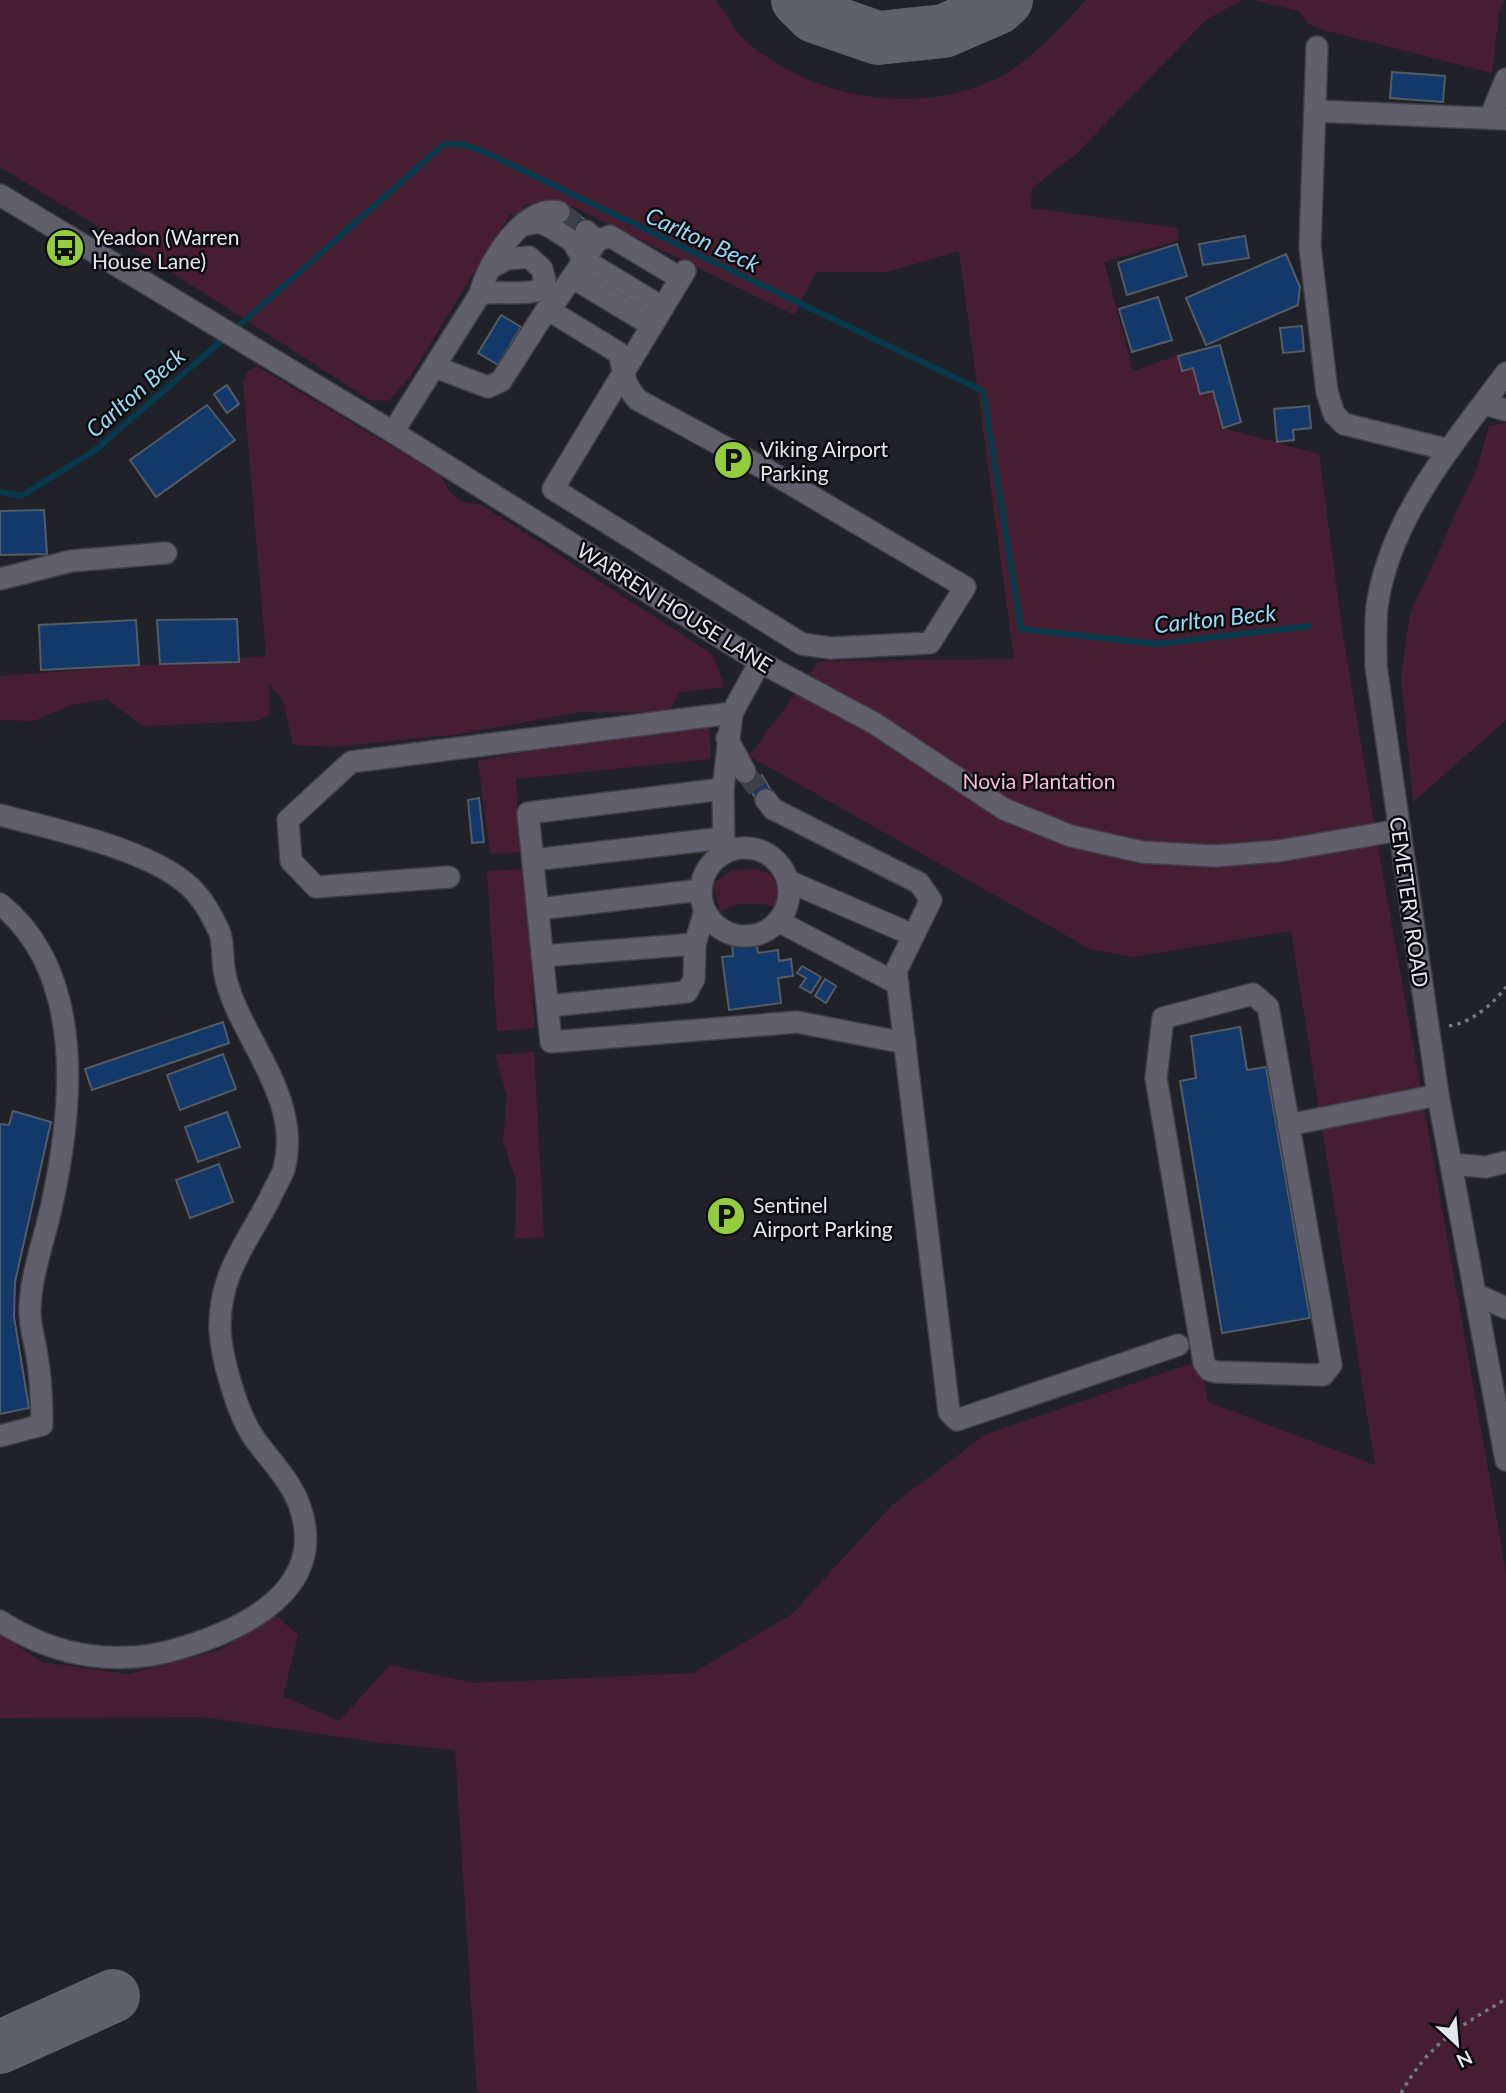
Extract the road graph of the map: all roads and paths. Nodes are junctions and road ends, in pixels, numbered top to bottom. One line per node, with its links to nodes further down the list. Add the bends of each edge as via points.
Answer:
1 (1317, 47): 3 (street)
2 (1506, 79): 4 (street)
3 (1315, 110): 4 (street); 19 (street, via 1310,247 1327,392 1334,414 1344,424)
4 (1498, 119)
5 (1, 198): 18 (street, WARREN HOUSE LANE)
6 (559, 212): 7 (street, via 542,213)
7 (522, 226): 8 (street, via 540,222 572,241); 9 (street, via 511,234)
8 (585, 255): 11 (street); 11 (street, via 610,236); 12 (street)
9 (492, 267): 10 (street); 10 (street, via 507,259 529,257 542,269 545,281 540,290 524,295 510,291)
10 (480, 294): 13 (street)
11 (668, 298): 14 (street)
12 (549, 311): 13 (street, via 501,381 488,387); 14 (street, via 619,353)
13 (435, 367): 18 (street)
14 (623, 369): 14 (street, via 552,489 802,644 831,648 930,643 965,587 768,470 638,400 627,389)
15 (1506, 373): 16 (street, CEMETERY ROAD)
16 (1483, 404): 17 (street); 19 (street, CEMETERY ROAD)
17 (1506, 410)
18 (393, 432): 22 (street, WARREN HOUSE LANE)
19 (1450, 450): 29 (street, CEMETERY ROAD, via 1392,548 1377,607 1376,666)
20 (166, 553): 21 (street, via 71,561)
21 (0, 579)
22 (760, 662): 23 (street); 29 (street, WARREN HOUSE LANE, via 874,723 1004,809 1071,836 1142,852 1215,856 1279,851)
23 (732, 713): 24 (street); 32 (street, via 351,762 288,820 291,860 316,887)
24 (727, 738): 25 (street); 26 (street)
25 (745, 772)
26 (723, 789): 30 (street); 31 (street, via 528,813)
27 (766, 800): 38 (street, via 773,809 919,883 930,900)
28 (0, 815): 55 (street, via 84,837 163,868 194,890 221,936 233,1003 281,1097 288,1130 284,1170 233,1260 219,1305 220,1339 239,1407 300,1507 306,1542 296,1578 271,1607 226,1634 161,1655 119,1658 58,1651)
29 (1400, 830): 44 (street, CEMETERY ROAD)
30 (724, 846): 31 (street); 33 (street, via 759,850 782,867); 34 (street, via 707,869)
31 (533, 860): 36 (street)
32 (449, 877)
33 (788, 881): 37 (street, via 787,902); 38 (street)
34 (703, 900): 36 (street); 37 (street, via 713,923 738,935 753,935); 39 (street)
35 (0, 904): 53 (street, via 39,946 66,1045 69,1096 64,1145 29,1311 41,1384 42,1425)
36 (538, 909): 40 (street)
37 (778, 921): 41 (street)
38 (914, 935): 41 (street)
39 (695, 944): 40 (street); 43 (street, via 694,979 687,992)
40 (542, 956): 43 (street)
41 (897, 977): 45 (street)
42 (1506, 987): 44 (path, via 1494,1001 1458,1025)
43 (548, 1006): 45 (street, via 551,1042 797,1022)
44 (1429, 1029): 46 (street, CEMETERY ROAD)
45 (905, 1043): 52 (street, via 949,1412 957,1420)
46 (1438, 1095): 47 (street); 49 (street, CEMETERY ROAD)
47 (1288, 1125): 47 (street, via 1329,1372 1209,1370 1204,1363 1156,1079 1163,1018 1253,994 1260,998 1268,1007)
48 (1506, 1162): 49 (street, via 1486,1167)
49 (1451, 1164): 50 (street, CEMETERY ROAD)
50 (1475, 1294): 51 (street); 54 (street, CEMETERY ROAD)
51 (1506, 1308)
52 (1178, 1345)
53 (0, 1437)
54 (1506, 1461)
55 (0, 1621)
56 (1506, 2000): 57 (path, via 1458,2027 1419,2062)
57 (1401, 2093)

